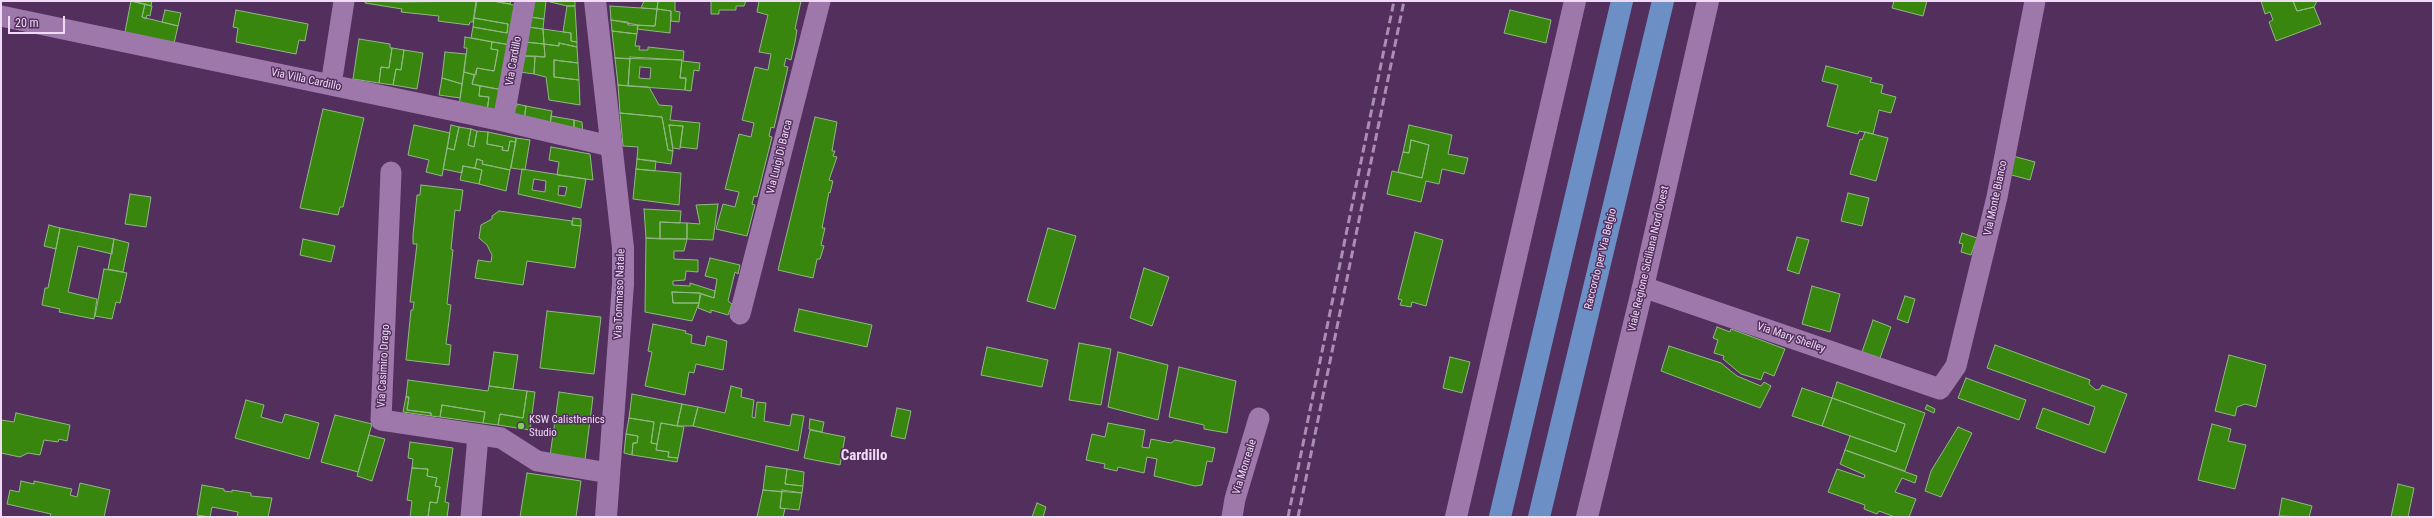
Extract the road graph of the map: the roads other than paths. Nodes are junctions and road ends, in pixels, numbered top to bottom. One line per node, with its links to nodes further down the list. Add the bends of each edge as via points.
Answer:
1 (344, 1): 11 (street)
2 (525, 1): 12 (street, Via Cardillo)
3 (595, 1): 13 (street, Via Tommaso Natale)
4 (820, 1): 16 (street, Via Luigi Di Barca)
5 (1575, 1): 24 (street)
6 (1622, 1): 25 (highway)
7 (1663, 1): 26 (highway, Raccordo per Via Belgio)
8 (1708, 1): 15 (street, Viale Regione Siciliana Nord Ovest)
9 (2035, 1): 17 (street, Via Monte Bianco, via 1997,197 1956,366)
10 (1, 16): 11 (street, Via Villa Cardillo)
11 (331, 86): 12 (street, Via Villa Cardillo)
12 (503, 121): 13 (street, Via Villa Cardillo)
13 (610, 146): 20 (street, Via Tommaso Natale, via 623,248 623,284)
14 (392, 172): 19 (street, Via Casimiro Drago, via 382,420)
15 (1643, 287): 17 (street, Via Mary Shelley); 27 (street, Viale Regione Siciliana Nord Ovest)
16 (740, 314)
17 (1940, 389)
18 (1259, 418): 23 (street, Via Monreale)
19 (478, 436): 20 (street, Via Casimiro Drago, via 501,438 537,461); 21 (street)
20 (609, 473): 22 (street, Via Tommaso Natale)
21 (471, 517)
22 (606, 517)
23 (1232, 517)
24 (1456, 517)
25 (1500, 517)
26 (1539, 517)
27 (1587, 517)

